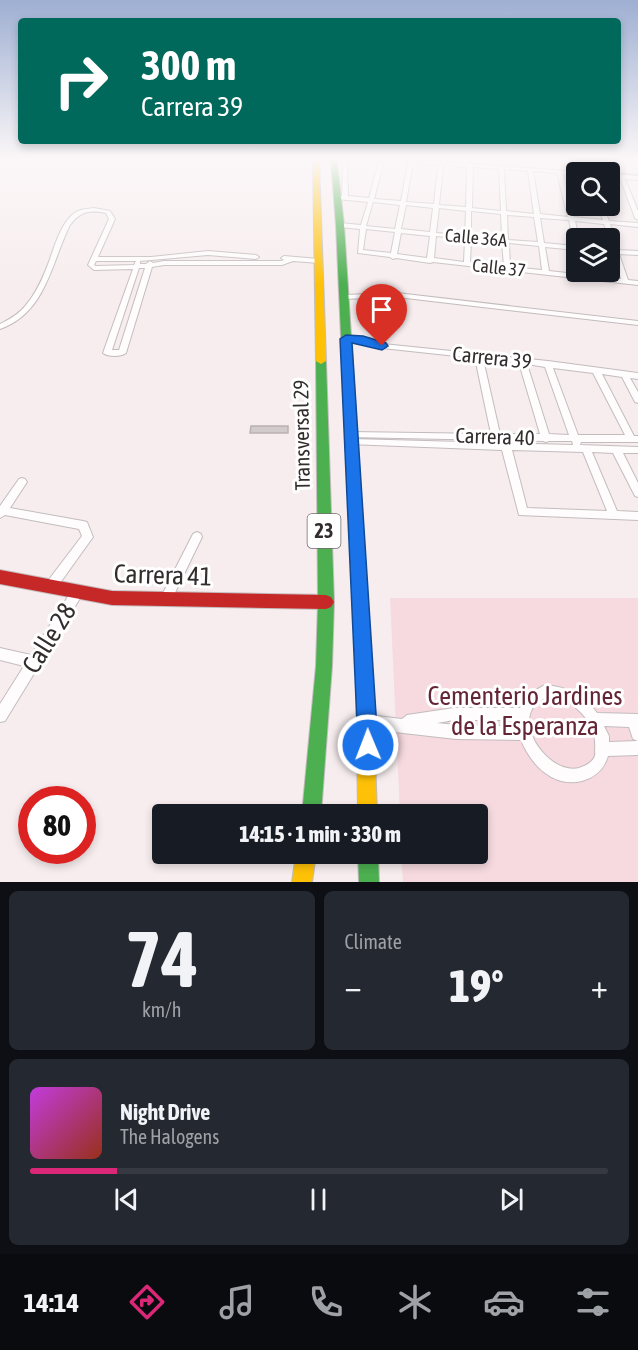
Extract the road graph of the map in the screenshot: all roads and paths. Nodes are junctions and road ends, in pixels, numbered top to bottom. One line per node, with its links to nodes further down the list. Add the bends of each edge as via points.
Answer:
1 (317, 202): 34 (main road, Transversal 29 / 23)
2 (341, 202): 20 (main road, 23)
3 (370, 202): 22 (street)
4 (388, 202): 11 (street)
5 (437, 202): 12 (street)
6 (469, 202): 13 (street)
7 (503, 202): 14 (street)
8 (535, 202): 15 (street)
9 (568, 202): 18 (street)
10 (632, 202): 17 (street)
11 (403, 204): 12 (street); 25 (street)
12 (436, 207): 13 (street); 26 (street)
13 (469, 210): 14 (street); 27 (street)
14 (503, 213): 15 (street); 28 (street)
15 (537, 216): 18 (street); 29 (street)
16 (604, 216): 19 (street)
17 (638, 218)
18 (572, 219): 19 (street); 23 (street)
19 (606, 222): 21 (street); 24 (street)
20 (340, 225): 22 (street, Calle 36A); 46 (main road, 23)
21 (638, 225)
22 (363, 227): 25 (street, Calle 36A); 33 (street, Calle 37, via 360,252)
23 (574, 228)
24 (607, 228)
25 (398, 231): 26 (street, Calle 36A); 33 (street)
26 (433, 234): 27 (street, Calle 36A); 35 (street)
27 (468, 237): 28 (street, Calle 36A); 38 (street)
28 (505, 241): 29 (street, Calle 36A); 39 (street)
29 (542, 244): 30 (street, Calle 36A); 41 (street)
30 (566, 247)
31 (620, 252): 32 (street)
32 (638, 254)
33 (393, 257): 35 (street, Calle 37)
34 (319, 261): 36 (street); 77 (main road, Transversal 29 / 23)
35 (430, 261): 38 (street, Calle 37)
36 (150, 262): 37 (street); 47 (street)
37 (137, 263): 48 (street); 50 (street, via 91,266 112,219 101,209 79,213 66,224 50,269 32,303)
38 (468, 265): 39 (street, Calle 37)
39 (507, 269): 41 (street, Calle 37)
40 (620, 269): 44 (street)
41 (546, 273): 42 (street, Calle 37)
42 (566, 274)
43 (620, 280): 44 (street, Calle 37)
44 (625, 281): 45 (street, Calle 37)
45 (638, 283)
46 (344, 297): 49 (street, via 397,295); 51 (main road, 23)
47 (137, 304): 48 (street); 48 (street, via 122,352 107,353)
48 (123, 305)
49 (638, 323)
50 (0, 327)
51 (346, 339): 52 (street, Carrera 39); 60 (main road, 23)
52 (478, 357): 53 (street, Carrera 39); 59 (street)
53 (522, 361): 54 (street, Carrera 39); 61 (street)
54 (548, 364): 55 (street, Carrera 39); 63 (street)
55 (596, 370): 56 (street, Carrera 39); 62 (street)
56 (625, 375): 57 (street, Carrera 39); 58 (street)
57 (638, 376)
58 (638, 400)
59 (496, 437): 60 (street, Carrera 40); 61 (street, Carrera 40)
60 (351, 439): 64 (street, Carrera 40); 85 (main road, 23)
61 (546, 439): 63 (street, Carrera 40)
62 (635, 439): 63 (street, Carrera 40)
63 (580, 445): 64 (street, Carrera 40); 65 (street, Carrera 40); 70 (street)
64 (506, 446): 70 (street, via 523,512)
65 (616, 449): 66 (street, Carrera 40); 68 (street)
66 (638, 450)
67 (22, 482): 69 (street)
68 (638, 493)
69 (1, 512): 74 (street, via 83,525 88,537)
70 (614, 514): 71 (street)
71 (638, 516)
72 (197, 537): 76 (street)
73 (0, 577): 74 (main road, Carrera 41)
74 (51, 586): 75 (main road, Carrera 41)
75 (78, 591): 76 (main road, Carrera 41, via 112,598); 79 (street, Calle 28)
76 (166, 599): 77 (main road, Carrera 41)
77 (326, 602): 92 (main road, Transversal 29 / 23, via 324,677)
78 (0, 654): 79 (street)
79 (34, 662): 82 (street, Calle 28)
80 (454, 714): 81 (street); 86 (street); 87 (street)
81 (523, 714): 83 (street, via 531,699 554,691 572,696); 88 (street)
82 (0, 716)
83 (595, 719): 84 (street); 91 (street)
84 (636, 721): 89 (street)
85 (368, 722): 86 (street); 93 (main road, 23)
86 (396, 724): 87 (street)
87 (456, 732): 88 (street)
88 (524, 733): 91 (street, via 542,762 561,774 589,772 596,766)
89 (638, 734)
90 (638, 748): 91 (street)
91 (602, 749)
92 (312, 804)
93 (368, 804)
94 (305, 864): 96 (main road)
95 (369, 864): 97 (main road)
96 (302, 882)
97 (369, 882)

